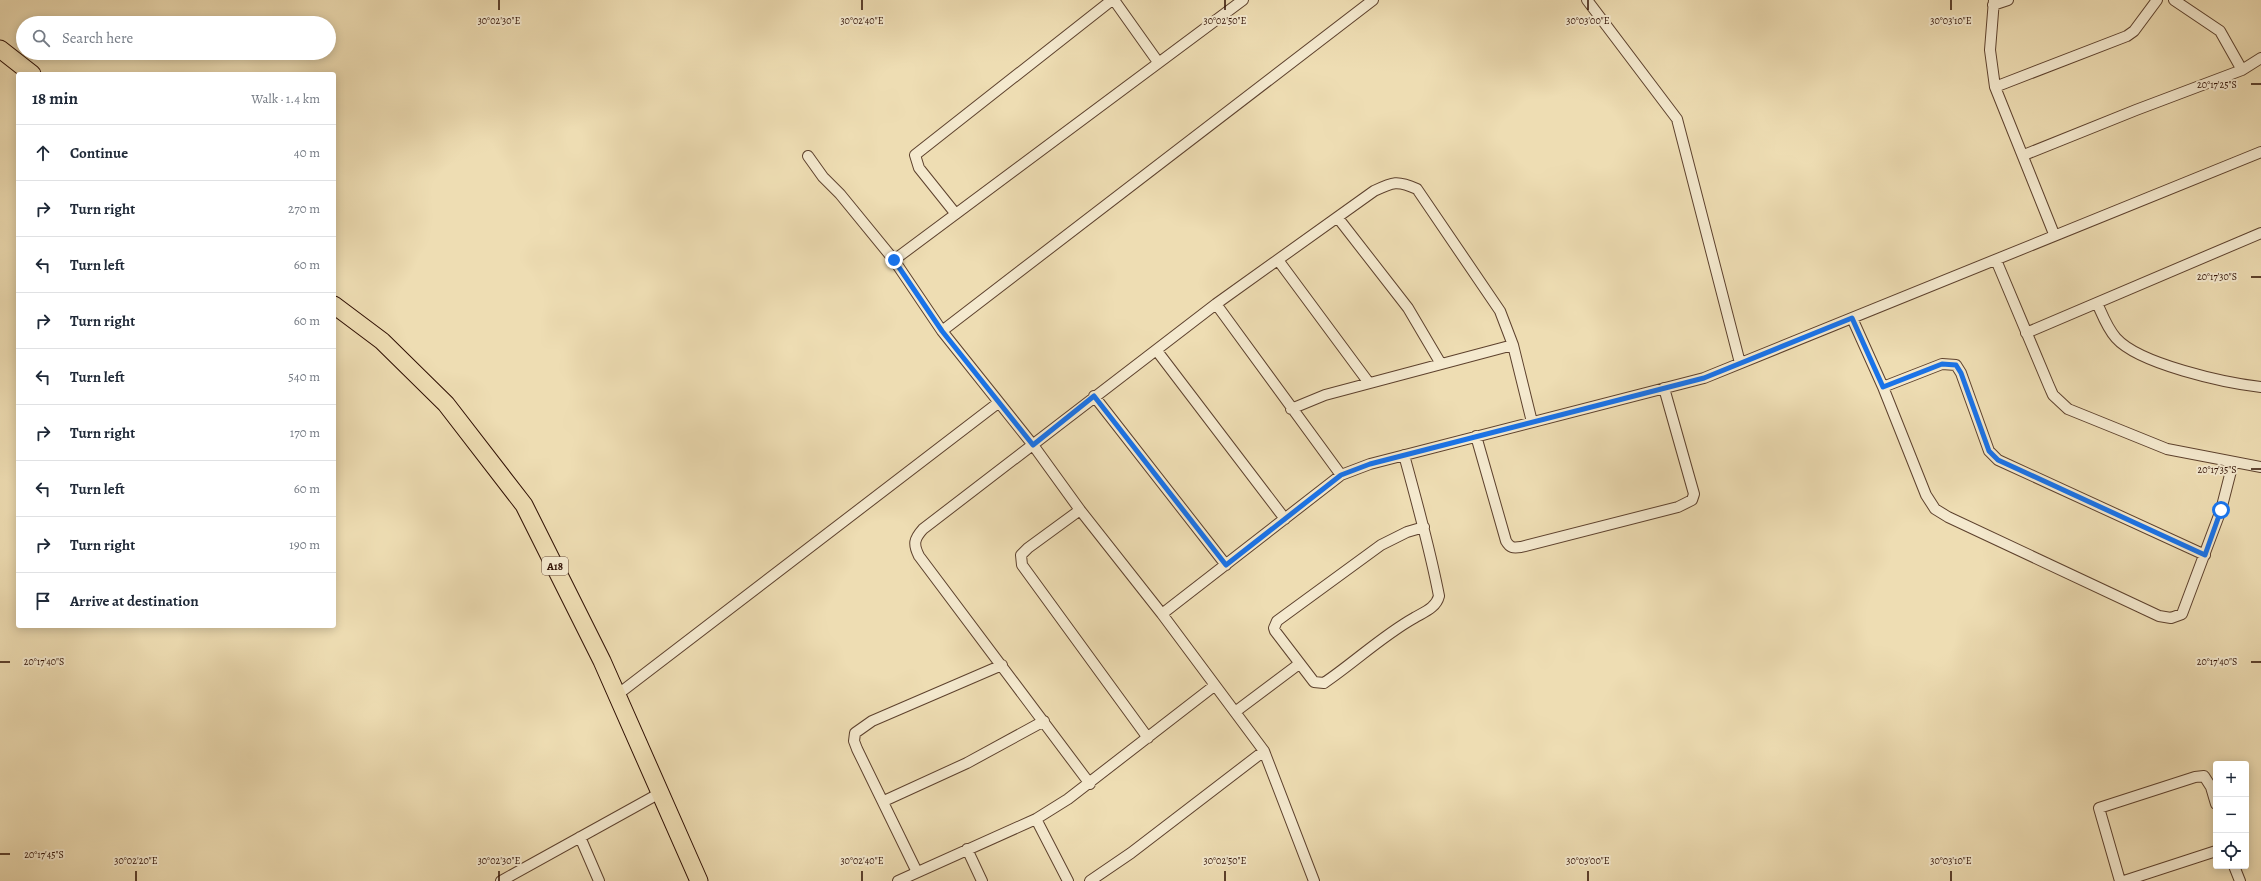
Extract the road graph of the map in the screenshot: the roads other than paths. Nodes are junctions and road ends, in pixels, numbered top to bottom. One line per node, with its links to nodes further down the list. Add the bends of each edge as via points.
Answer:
1 (1113, 0): 11 (street); 18 (street, via 915,155 919,168)
2 (1243, 0): 11 (street)
3 (1373, 0): 29 (street)
4 (1587, 0): 33 (street, via 1677,119)
5 (2008, 0): 8 (street)
6 (2156, 0): 14 (street, via 2134,31 2127,36)
7 (2174, 0): 12 (street, via 2220,31)
8 (1993, 3): 14 (street, via 1990,50)
9 (0, 49): 13 (highway)
10 (2261, 58): 12 (street)
11 (1158, 62): 18 (street)
12 (2242, 70): 16 (street)
13 (29, 72)
14 (1995, 86): 16 (street)
15 (2261, 152): 21 (street)
16 (2024, 155): 21 (street)
17 (808, 156): 22 (street)
18 (956, 213): 22 (street)
19 (1338, 218): 23 (street); 31 (street, via 1374,191 1388,184 1402,182 1417,189 1500,311); 34 (street, via 1408,308)
20 (2261, 233): 25 (street)
21 (2054, 234): 24 (street)
22 (894, 260): 29 (street)
23 (1278, 260): 26 (street); 35 (street)
24 (1996, 260): 28 (street); 30 (street)
25 (2097, 303): 30 (street); 37 (street, via 2110,330 2126,347 2174,368)
26 (1216, 304): 32 (street); 41 (street)
27 (336, 306): 58 (highway, A18, via 382,341 446,404 524,504)
28 (1852, 318): 33 (street); 36 (street)
29 (942, 331): 40 (street)
30 (2026, 333): 46 (street, via 2054,395 2068,408 2167,449)
31 (1513, 345): 34 (street); 42 (street)
32 (1157, 351): 39 (street); 50 (street)
33 (1740, 363): 38 (street, via 1704,378)
34 (1440, 364): 35 (street)
35 (1369, 383): 41 (street, via 1325,395)
36 (1883, 387): 52 (street, via 1942,364 1956,365 1989,451 1998,460); 52 (street, via 1926,495 1935,509 1948,517 2160,616 2171,618 2182,614)
37 (2261, 387)
38 (1664, 388): 42 (street); 43 (street, via 1694,494 1692,500 1678,507 1514,548 1506,541)
39 (1094, 396): 44 (street); 53 (street)
40 (998, 403): 44 (street); 58 (street)
41 (1291, 409): 48 (street)
42 (1532, 422): 43 (street)
43 (1476, 436): 45 (street)
44 (1033, 445): 49 (street); 56 (street, via 923,530 916,537 914,546)
45 (1404, 455): 48 (street); 51 (street)
46 (2233, 463): 47 (street); 52 (street, via 2221,510)
47 (2261, 467)
48 (1341, 475): 50 (street)
49 (1080, 510): 54 (street); 61 (street, via 1028,548 1022,555 1022,566)
50 (1285, 519): 53 (street)
51 (1424, 527): 55 (street, via 1381,545 1277,621 1275,631); 55 (street, via 1439,596 1435,605 1399,626 1324,683 1314,682)
52 (2205, 555)
53 (1226, 565): 54 (street)
54 (1162, 614): 57 (street)
55 (1299, 664): 59 (street)
56 (1002, 665): 60 (street); 66 (street, via 872,721 855,733 857,749)
57 (1214, 686): 59 (street); 61 (street)
58 (617, 695): 64 (highway, A18)
59 (1234, 712): 62 (street)
60 (1044, 721): 63 (street); 66 (street, via 967,764)
61 (1148, 738): 63 (street)
62 (1264, 751): 79 (street, via 1131,853); 80 (street)
63 (1090, 784): 67 (street)
64 (660, 793): 68 (street); 75 (highway, A18)
65 (2214, 797): 81 (street, via 2204,776 2099,808)
66 (884, 801): 72 (street)
67 (1036, 819): 69 (street); 78 (street)
68 (580, 837): 73 (street); 74 (street)
69 (968, 848): 72 (street); 77 (street)
70 (2213, 852): 82 (street)
71 (2235, 869): 83 (street)
72 (917, 872): 76 (street)
73 (501, 881)
74 (599, 881)
75 (699, 881)
76 (898, 881)
77 (982, 881)
78 (1068, 881)
79 (1090, 881)
80 (1314, 881)
81 (2120, 881)
82 (2124, 881)
83 (2240, 881)

